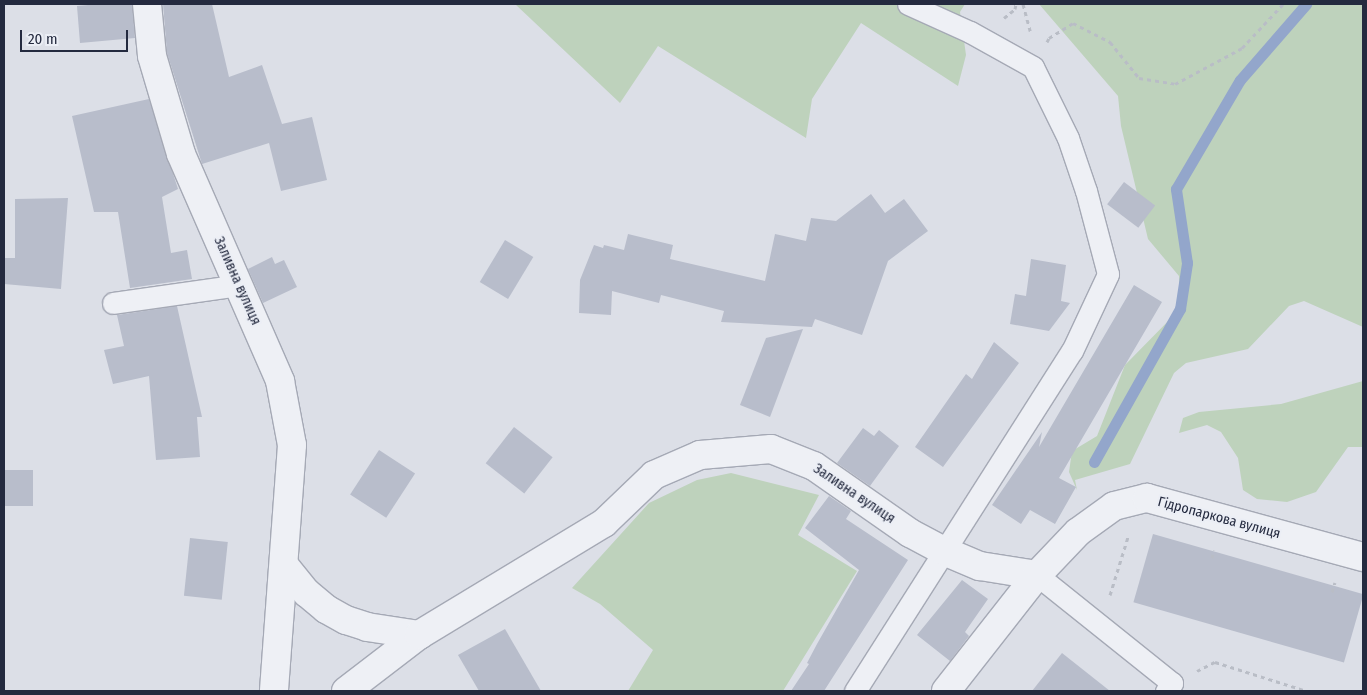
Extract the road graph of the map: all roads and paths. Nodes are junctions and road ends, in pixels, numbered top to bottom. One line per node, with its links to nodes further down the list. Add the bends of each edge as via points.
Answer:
1 (147, 4): 5 (street, Заливна вулиця, via 152,56 181,154)
2 (908, 4): 4 (lane, via 970,32)
3 (1283, 4): 4 (path, via 1242,48 1175,84 1139,78 1110,42 1073,23 1049,38)
4 (1033, 67): 8 (lane, via 1068,138 1108,274 1072,351)
5 (239, 285): 6 (lane); 10 (street, Заливна вулиця, via 280,381 292,445)
6 (113, 303)
7 (1128, 534): 12 (path)
8 (944, 551): 11 (street, Заливна вулиця, via 980,566); 13 (street, Заливна вулиця, via 910,533 814,466 771,449 700,455 654,475 604,522); 17 (lane)
9 (1363, 557): 11 (street, Гідропаркова вулиця, via 1147,498 1114,506 1078,532)
10 (284, 565): 13 (street, via 307,593 346,620 367,627); 15 (street, Заливна вулиця)
11 (1037, 575): 14 (lane); 18 (street, Гідропаркова вулиця)
12 (1109, 596)
13 (419, 635): 16 (street, Заливна вулиця)
14 (1169, 687): 19 (path, via 1215,662)
15 (274, 691)
16 (346, 691)
17 (855, 691)
18 (946, 691)
19 (1307, 691)

